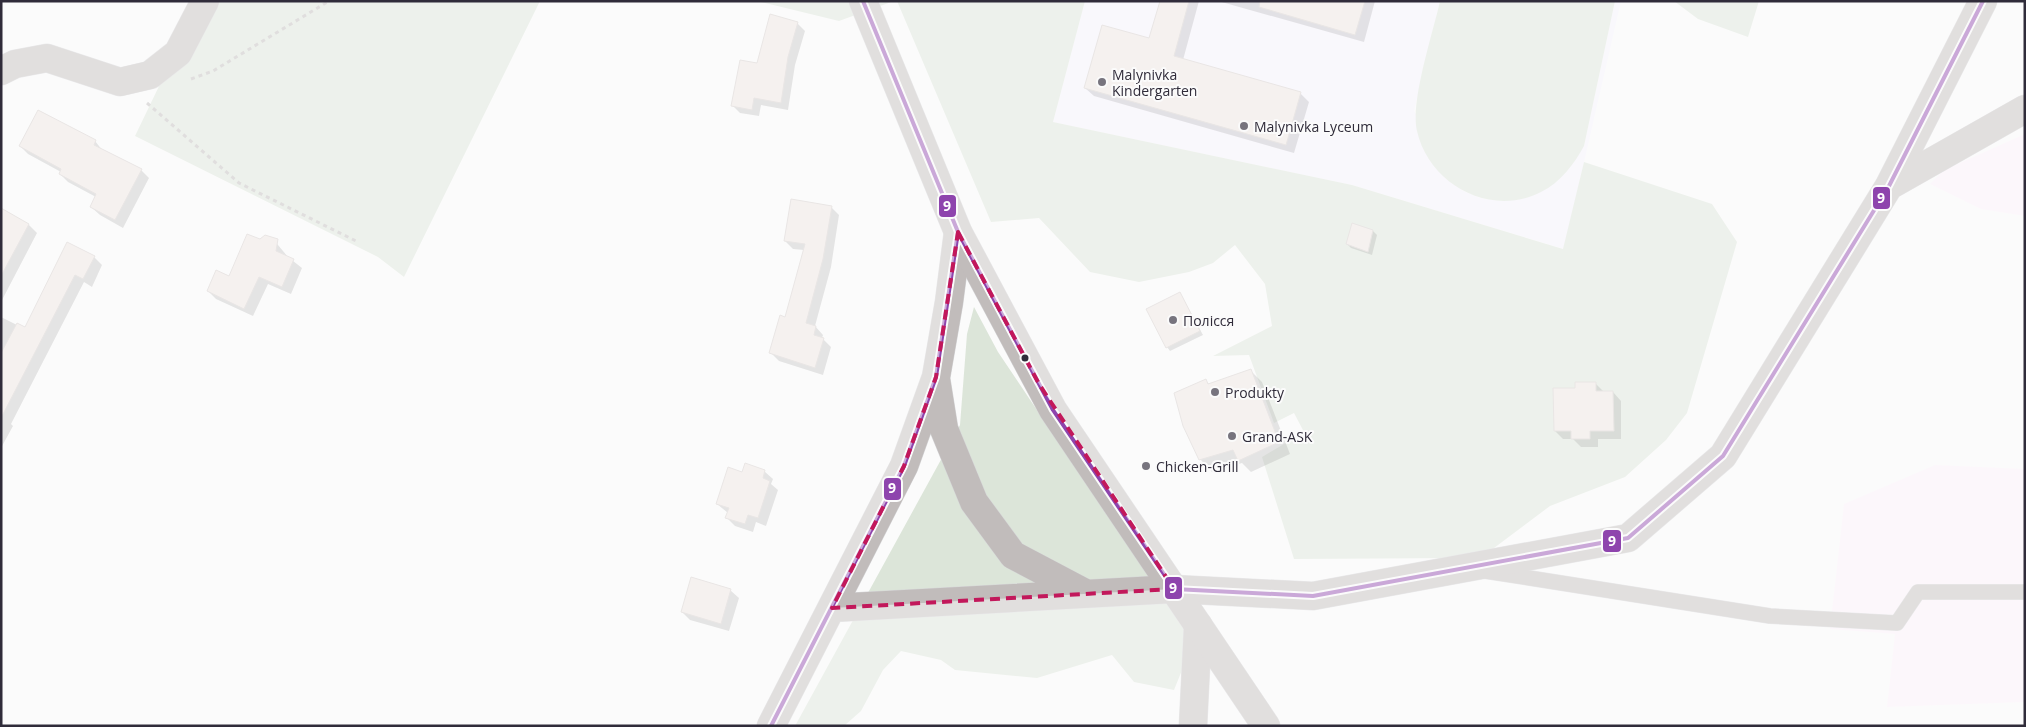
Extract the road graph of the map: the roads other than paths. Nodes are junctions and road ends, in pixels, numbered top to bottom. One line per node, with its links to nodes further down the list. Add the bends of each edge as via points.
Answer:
1 (205, 1): 4 (street, via 178,53 150,75 120,82 47,58 15,64)
2 (862, 1): 7 (street)
3 (1983, 1): 6 (street)
4 (1, 71)
5 (2025, 109): 6 (street)
6 (1889, 186): 9 (street, via 1723,456 1628,538)
7 (958, 232): 8 (street); 10 (street, via 1053,410)
8 (936, 377): 12 (street, via 944,429 974,502 1014,555); 13 (street, via 904,466)
9 (1464, 568): 10 (street, via 1313,596); 11 (lane, via 1770,616 1897,623 1918,592)
10 (1174, 589): 12 (street); 14 (street)
11 (2025, 592)
12 (1085, 593): 13 (street)
13 (832, 608): 15 (street)
14 (1198, 625): 16 (street); 17 (street)
15 (771, 726)
16 (1192, 726)
17 (1266, 726)

